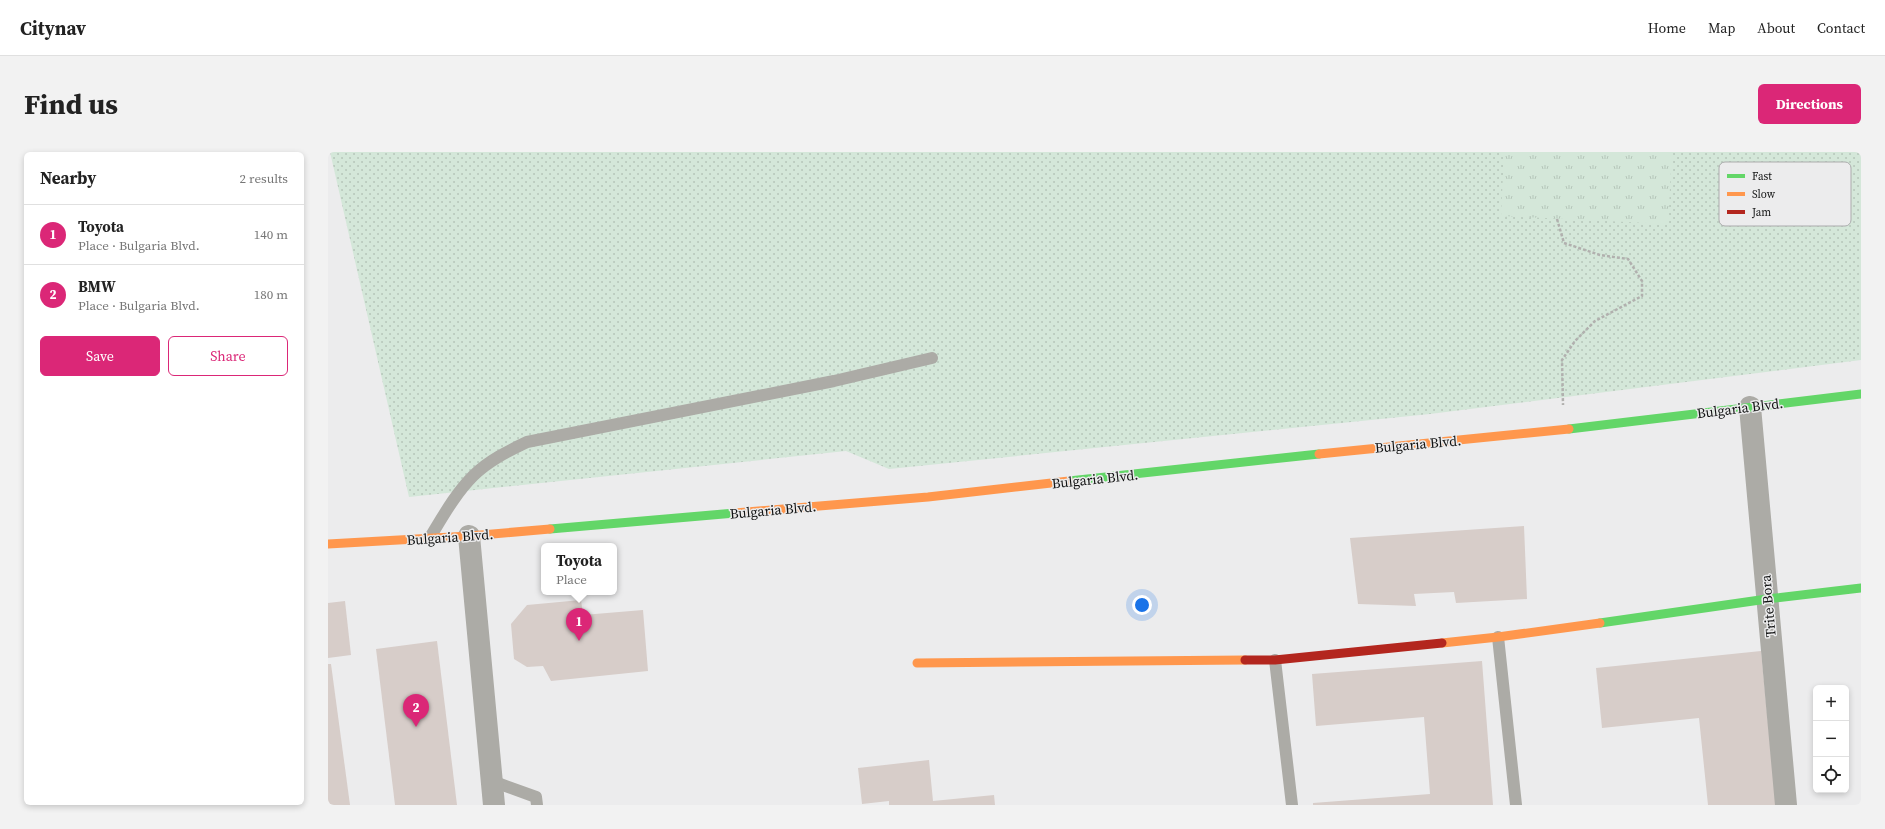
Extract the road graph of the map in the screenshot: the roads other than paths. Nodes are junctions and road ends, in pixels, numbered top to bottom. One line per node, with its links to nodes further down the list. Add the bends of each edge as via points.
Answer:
1 (932, 358): 5 (lane, via 834,381 528,442 491,461 473,476 459,492)
2 (1861, 394): 3 (street, Bulgaria Blvd.)
3 (1750, 407): 4 (street, Bulgaria Blvd., via 1564,430 1315,454 928,497); 8 (street, Trite Bora)
4 (469, 536): 5 (street, Bulgaria Blvd.); 12 (street)
5 (429, 539): 6 (street, Bulgaria Blvd.)
6 (328, 544)
7 (1861, 588): 8 (street)
8 (1767, 599): 9 (street); 17 (street, Trite Bora)
9 (1498, 638): 10 (street); 16 (lane)
10 (1275, 660): 11 (street); 15 (lane)
11 (917, 663)
12 (492, 781): 13 (street); 14 (lane, via 536,797)
13 (494, 805)
14 (537, 805)
15 (1292, 805)
16 (1516, 805)
17 (1786, 805)

